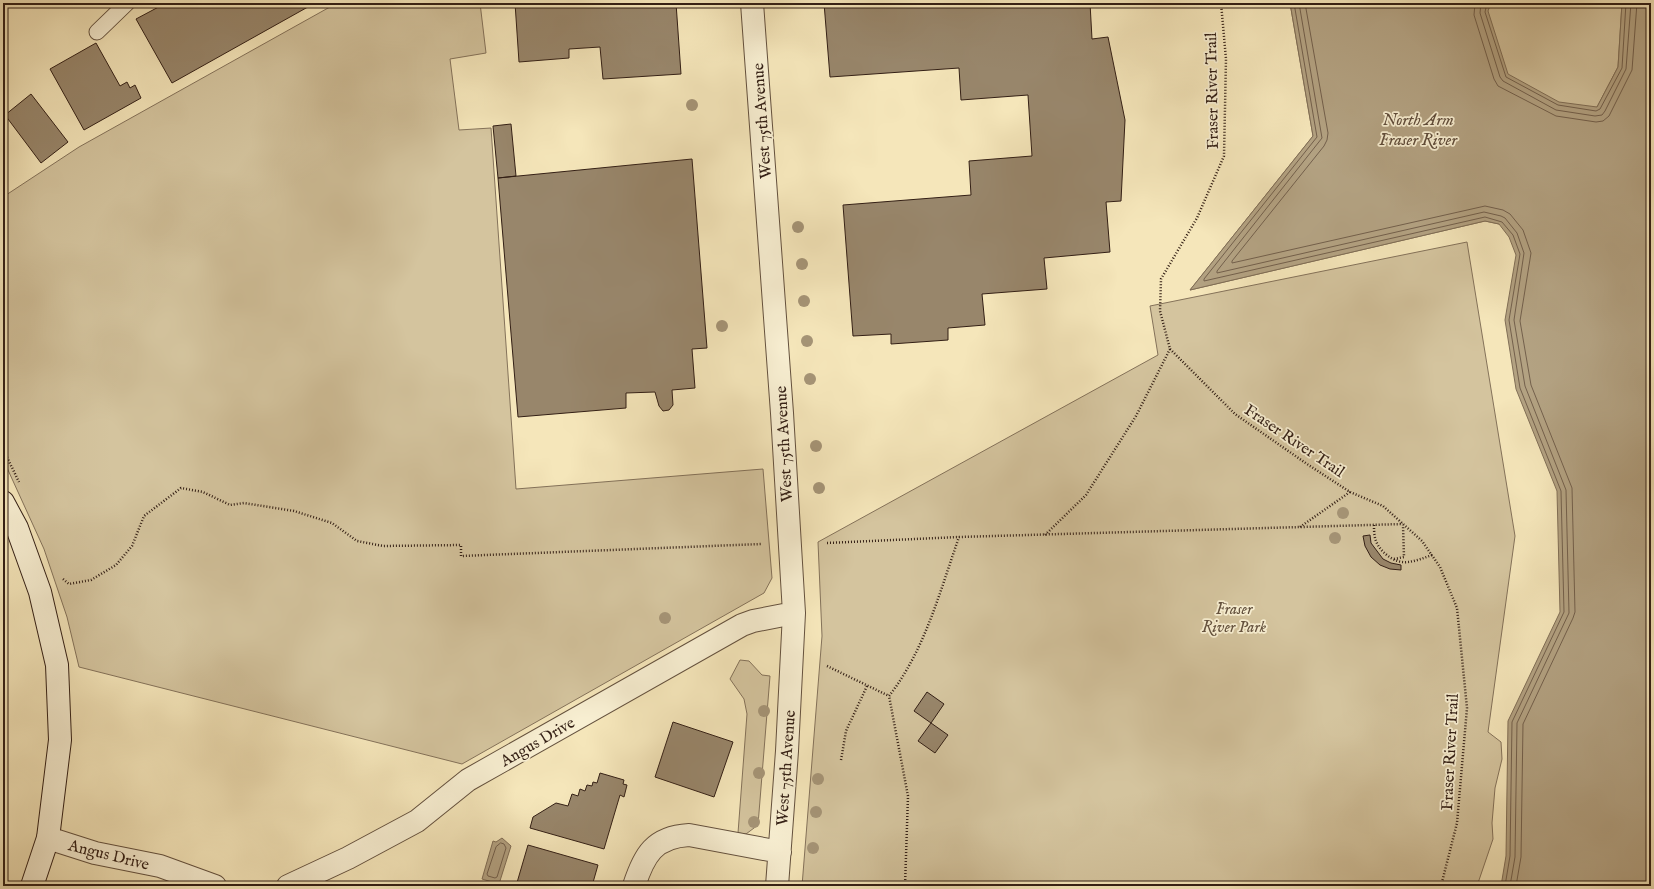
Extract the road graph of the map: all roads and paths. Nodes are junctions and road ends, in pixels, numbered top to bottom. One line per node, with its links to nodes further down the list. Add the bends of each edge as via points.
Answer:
1 (127, 3): 4 (lane)
2 (752, 3): 18 (street, West 75th Avenue)
3 (1221, 3): 5 (path, Fraser River Trail, via 1226,59 1224,156 1197,218 1161,279 1160,311)
4 (97, 32)
5 (1170, 349): 6 (path, Fraser River Trail, via 1235,414); 11 (path, via 1136,416 1086,495)
6 (1350, 492): 8 (path, Fraser River Trail, via 1383,506); 10 (path)
7 (3, 502): 23 (street, via 16,528 40,592 57,665 60,740)
8 (1403, 524): 9 (path); 15 (path, Fraser River Trail, via 1422,541); 16 (path, via 1404,557)
9 (1374, 525): 10 (path); 16 (path, via 1375,540 1386,555)
10 (1298, 528): 11 (path)
11 (1045, 535): 12 (path)
12 (959, 537): 13 (path); 21 (path, via 920,644 902,680)
13 (827, 543)
14 (761, 544): 17 (path, via 460,556 461,545 383,546 358,541 332,523 294,511 244,504 230,505 203,492 181,488 144,516 132,546 116,565 91,580)
15 (1432, 556): 16 (path, via 1408,562); 31 (path, Fraser River Trail, via 1440,567 1457,608 1467,708 1457,823)
16 (1394, 559)
17 (69, 584)
18 (794, 613): 24 (street, West 75th Avenue, via 788,751); 27 (street, Angus Drive, via 742,625 468,780 417,821)
19 (827, 666): 20 (path)
20 (867, 686): 21 (path); 22 (path, via 846,731)
21 (890, 696): 30 (path, via 908,796)
22 (842, 760)
23 (48, 838): 25 (street); 26 (street, Angus Drive, via 95,853 160,866)
24 (780, 852): 28 (street, via 689,835 676,835 664,840 646,856); 29 (street, West 75th Avenue)
25 (32, 886)
26 (214, 886)
27 (288, 886)
28 (634, 886)
29 (777, 886)
30 (906, 886)
31 (1440, 886)

